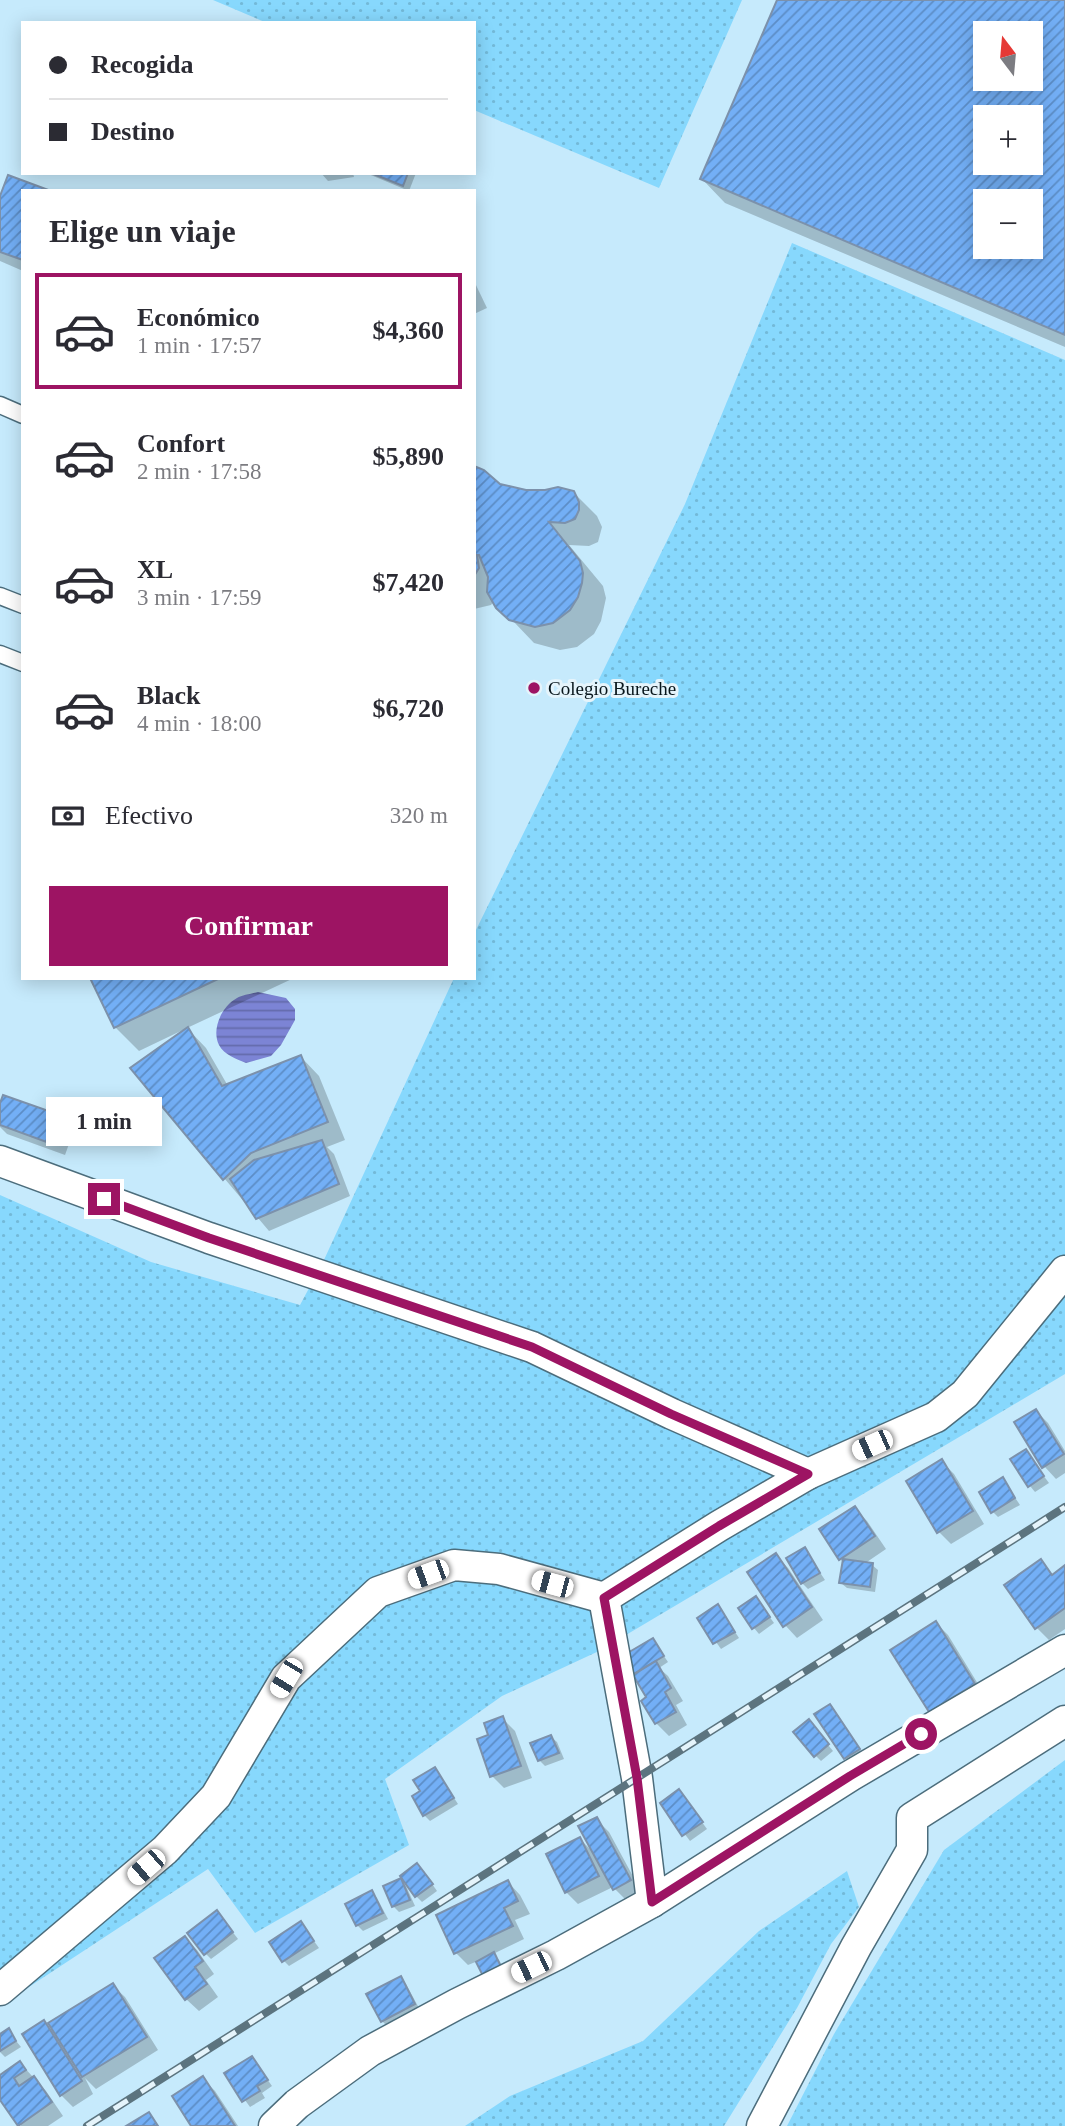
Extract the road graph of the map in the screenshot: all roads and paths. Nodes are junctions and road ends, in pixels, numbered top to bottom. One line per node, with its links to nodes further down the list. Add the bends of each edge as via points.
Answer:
1 (0, 405): 2 (lane)
2 (21, 414)
3 (0, 596): 4 (lane)
4 (21, 604)
5 (0, 654): 6 (lane)
6 (21, 662)
7 (0, 1161): 9 (street, via 209,1238 532,1347)
8 (1065, 1271): 9 (street, via 965,1394 936,1417)
9 (808, 1474): 10 (street)
10 (604, 1598): 13 (street, via 637,1778); 14 (street, via 499,1569 453,1565 378,1592 286,1678 216,1796 165,1850)
11 (1065, 1650): 13 (street, via 850,1776)
12 (1065, 1721): 16 (street, via 912,1818 912,1850)
13 (652, 1902): 15 (street, via 370,2051)
14 (0, 1990)
15 (274, 2126)
16 (762, 2126)

